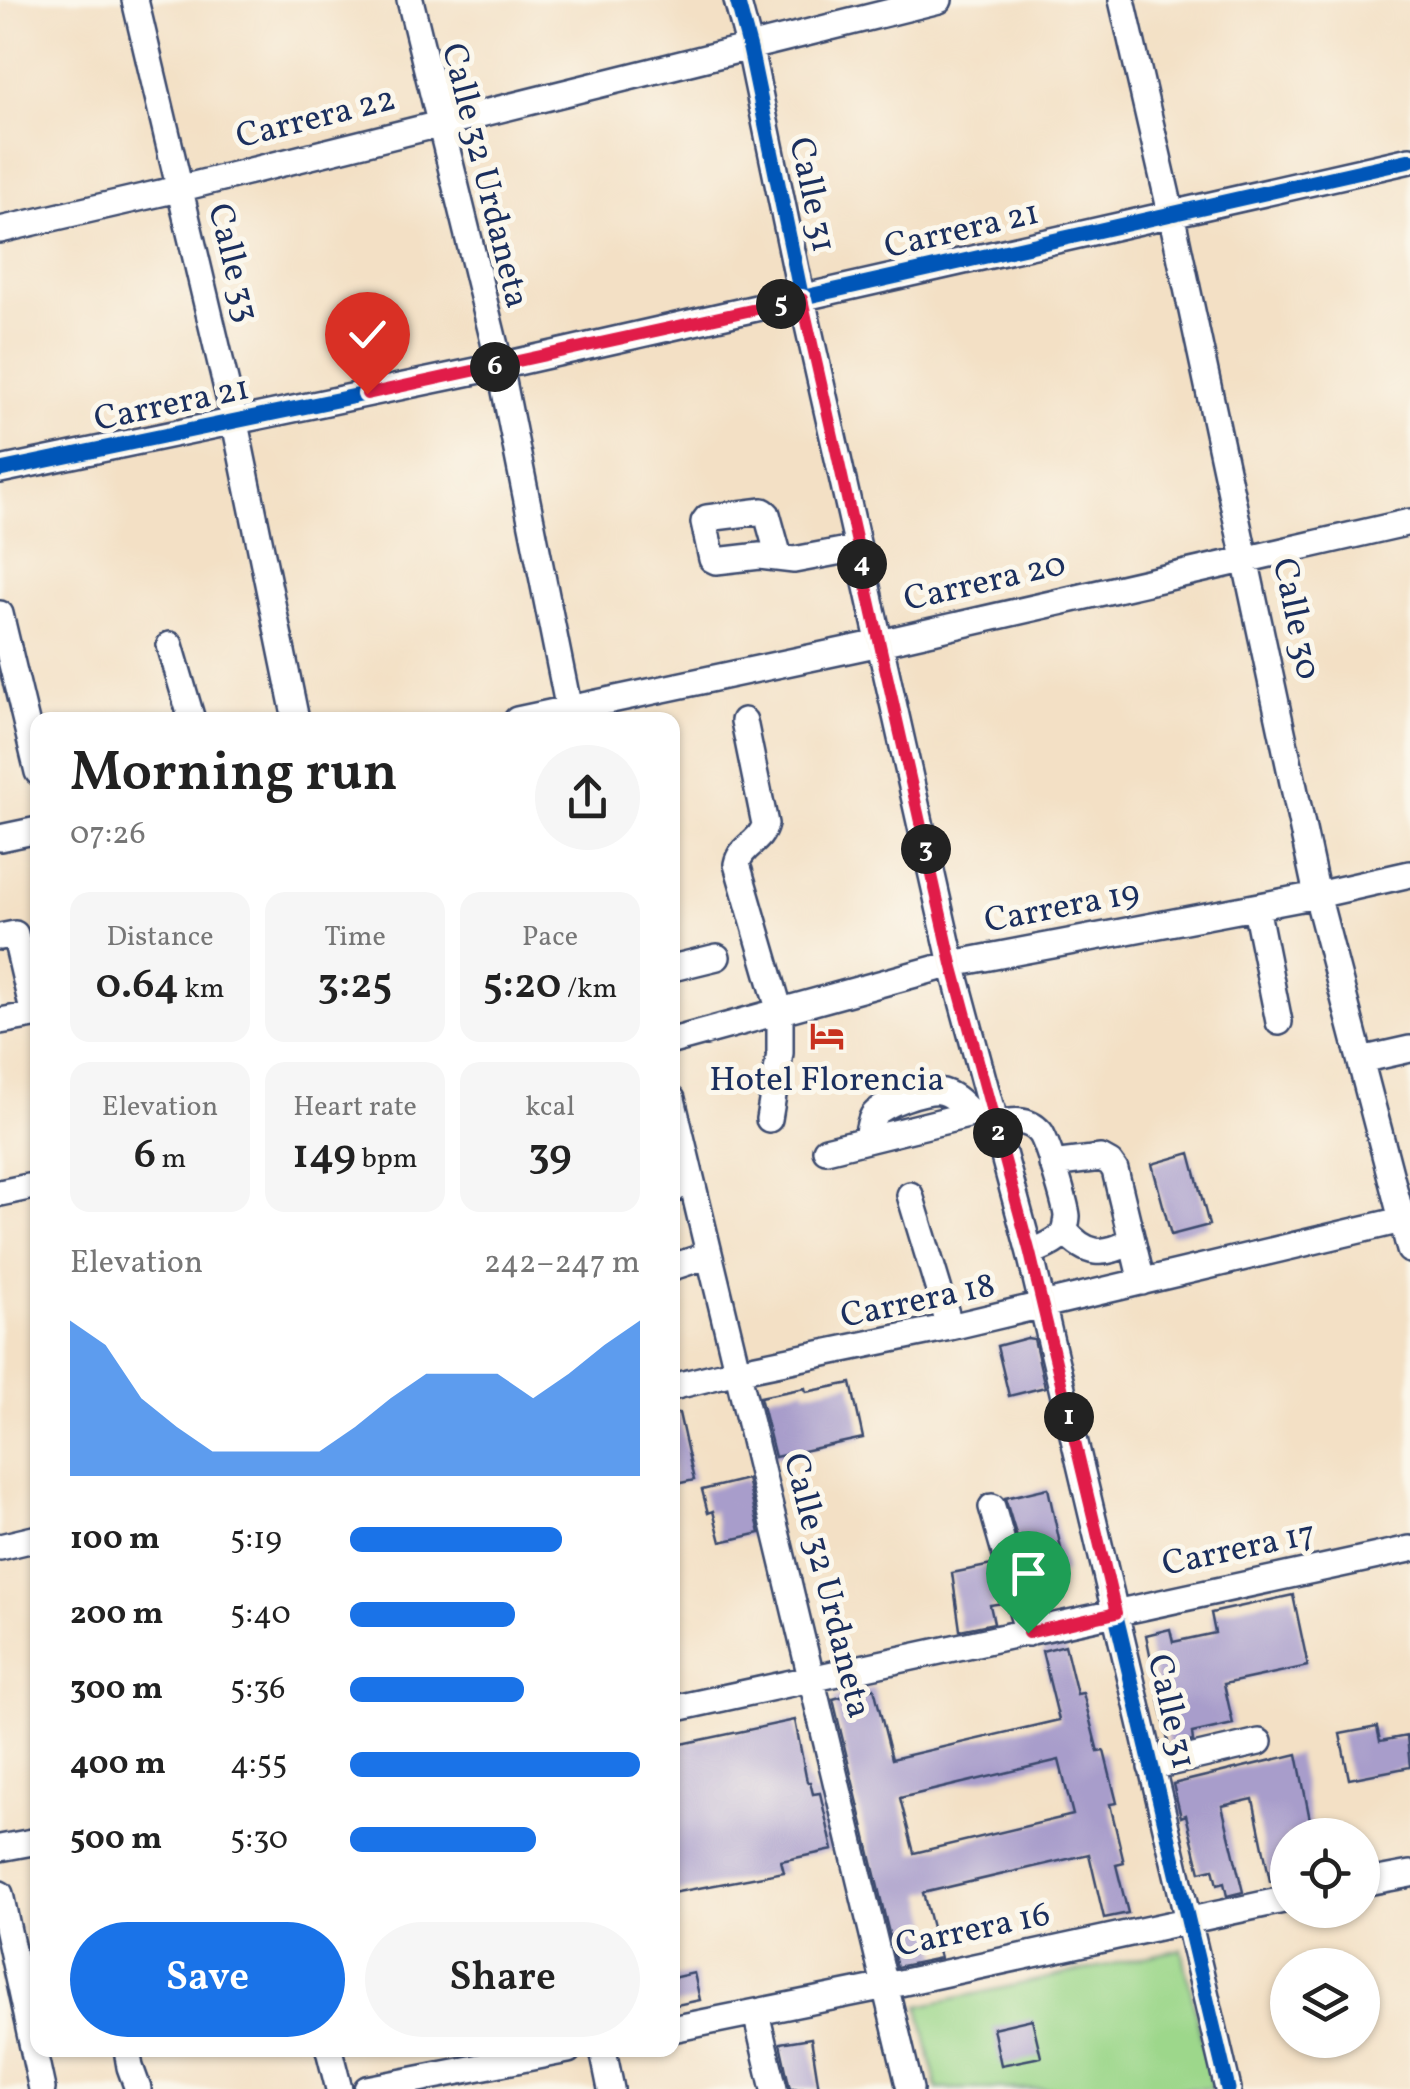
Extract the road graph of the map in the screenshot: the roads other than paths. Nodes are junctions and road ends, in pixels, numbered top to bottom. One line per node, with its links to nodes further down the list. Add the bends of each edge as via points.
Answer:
1 (135, 0): 9 (street, Calle 33)
2 (410, 0): 7 (street, Calle 32 Urdaneta)
3 (737, 0): 6 (street, Calle 31)
4 (939, 0): 6 (street, Carrera 22)
5 (1122, 0): 10 (street, Calle 30)
6 (750, 49): 7 (street, Carrera 22); 12 (street, Calle 31)
7 (441, 123): 9 (street, Carrera 22); 13 (street, Calle 32 Urdaneta)
8 (1410, 160): 10 (street, Carrera 21)
9 (178, 189): 11 (street, Carrera 22); 14 (street, Calle 33)
10 (1171, 212): 12 (street, Carrera 21); 19 (street, Calle 30)
11 (0, 230)
12 (802, 299): 13 (street, Carrera 21); 17 (street, Calle 31)
13 (500, 366): 14 (street, Carrera 21); 25 (street, Calle 32 Urdaneta)
14 (235, 423): 15 (street, Carrera 21); 24 (street, Calle 33)
15 (0, 470)
16 (1410, 522): 19 (street, Carrera 20)
17 (858, 548): 18 (street); 21 (street, Calle 31)
18 (779, 558)
19 (1246, 559): 21 (street, Carrera 20); 32 (street, Calle 30)
20 (0, 614): 28 (street)
21 (880, 643): 26 (street, Carrera 20); 36 (street, Calle 31)
22 (170, 645): 23 (street)
23 (190, 712)
24 (294, 712)
25 (570, 712)
26 (579, 712)
27 (744, 721): 39 (street, via 764,824 737,864)
28 (30, 739)
29 (30, 832): 30 (street)
30 (0, 838)
31 (1410, 874): 32 (street, Carrera 19)
32 (1317, 895): 33 (street, Carrera 19); 45 (street, Calle 30)
33 (1256, 906): 36 (street, Carrera 19); 42 (street)
34 (0, 937): 38 (street, via 15,934)
35 (717, 957): 37 (street)
36 (952, 964): 39 (street, Carrera 19); 46 (street, Calle 31)
37 (680, 966)
38 (30, 977)
39 (780, 1012): 43 (street, Carrera 19); 47 (street)
40 (30, 1016): 41 (street)
41 (0, 1022)
42 (1279, 1022)
43 (680, 1040)
44 (1410, 1050): 45 (street)
45 (1361, 1060): 54 (street, Calle 30)
46 (987, 1115): 48 (street, via 942,1091 918,1093 875,1112 867,1140); 49 (street, via 1029,1123 1042,1134); 58 (street, Calle 31)
47 (769, 1118)
48 (826, 1150)
49 (1052, 1164): 55 (street); 56 (street, via 1101,1158 1110,1164)
50 (30, 1187): 52 (street)
51 (680, 1192): 59 (street, Calle 32 Urdaneta)
52 (0, 1193)
53 (910, 1195): 63 (street)
54 (1406, 1219): 57 (street, Calle 30); 61 (street, Carrera 18)
55 (1065, 1231): 56 (street, via 1098,1252); 58 (street)
56 (1132, 1242): 61 (street)
57 (1410, 1250)
58 (1030, 1253): 62 (street, Calle 31)
59 (709, 1256): 60 (street); 64 (street, Calle 32 Urdaneta)
60 (680, 1264)
61 (1142, 1282): 62 (street, Carrera 18)
62 (1042, 1304): 63 (street, Carrera 18); 70 (street, Calle 31)
63 (950, 1328): 64 (street, Carrera 18)
64 (737, 1371): 65 (street, Carrera 18); 72 (street, Calle 32 Urdaneta)
65 (680, 1385)
66 (992, 1506): 71 (street)
67 (30, 1540): 68 (street)
68 (0, 1547)
69 (1410, 1549): 70 (street, Carrera 17)
70 (1116, 1613): 71 (street, Carrera 17); 75 (street, Calle 31)
71 (1028, 1633): 72 (street, Carrera 17)
72 (813, 1678): 73 (street, Carrera 17); 83 (street, Calle 32 Urdaneta)
73 (680, 1707)
74 (1258, 1742): 75 (street)
75 (1151, 1767): 82 (street, Calle 31)
76 (30, 1842): 77 (street)
77 (0, 1848)
78 (1410, 1874): 79 (street)
79 (1380, 1880)
80 (0, 1894): 86 (street)
81 (1270, 1903): 82 (street, Carrera 16)
82 (1187, 1920): 83 (street, Carrera 16); 99 (street, Calle 31)
83 (886, 1986): 84 (street, Carrera 16); 98 (street, Calle 32 Urdaneta)
84 (756, 2013): 85 (street, Carrera 16); 97 (street)
85 (680, 2028)
86 (30, 2033)
87 (35, 2057): 92 (street)
88 (128, 2057): 93 (street)
89 (331, 2057): 94 (street)
90 (532, 2057): 95 (street)
91 (604, 2057): 96 (street)
92 (42, 2089)
93 (138, 2089)
94 (338, 2089)
95 (367, 2089)
96 (611, 2089)
97 (774, 2089)
98 (910, 2089)
99 (1228, 2089)

